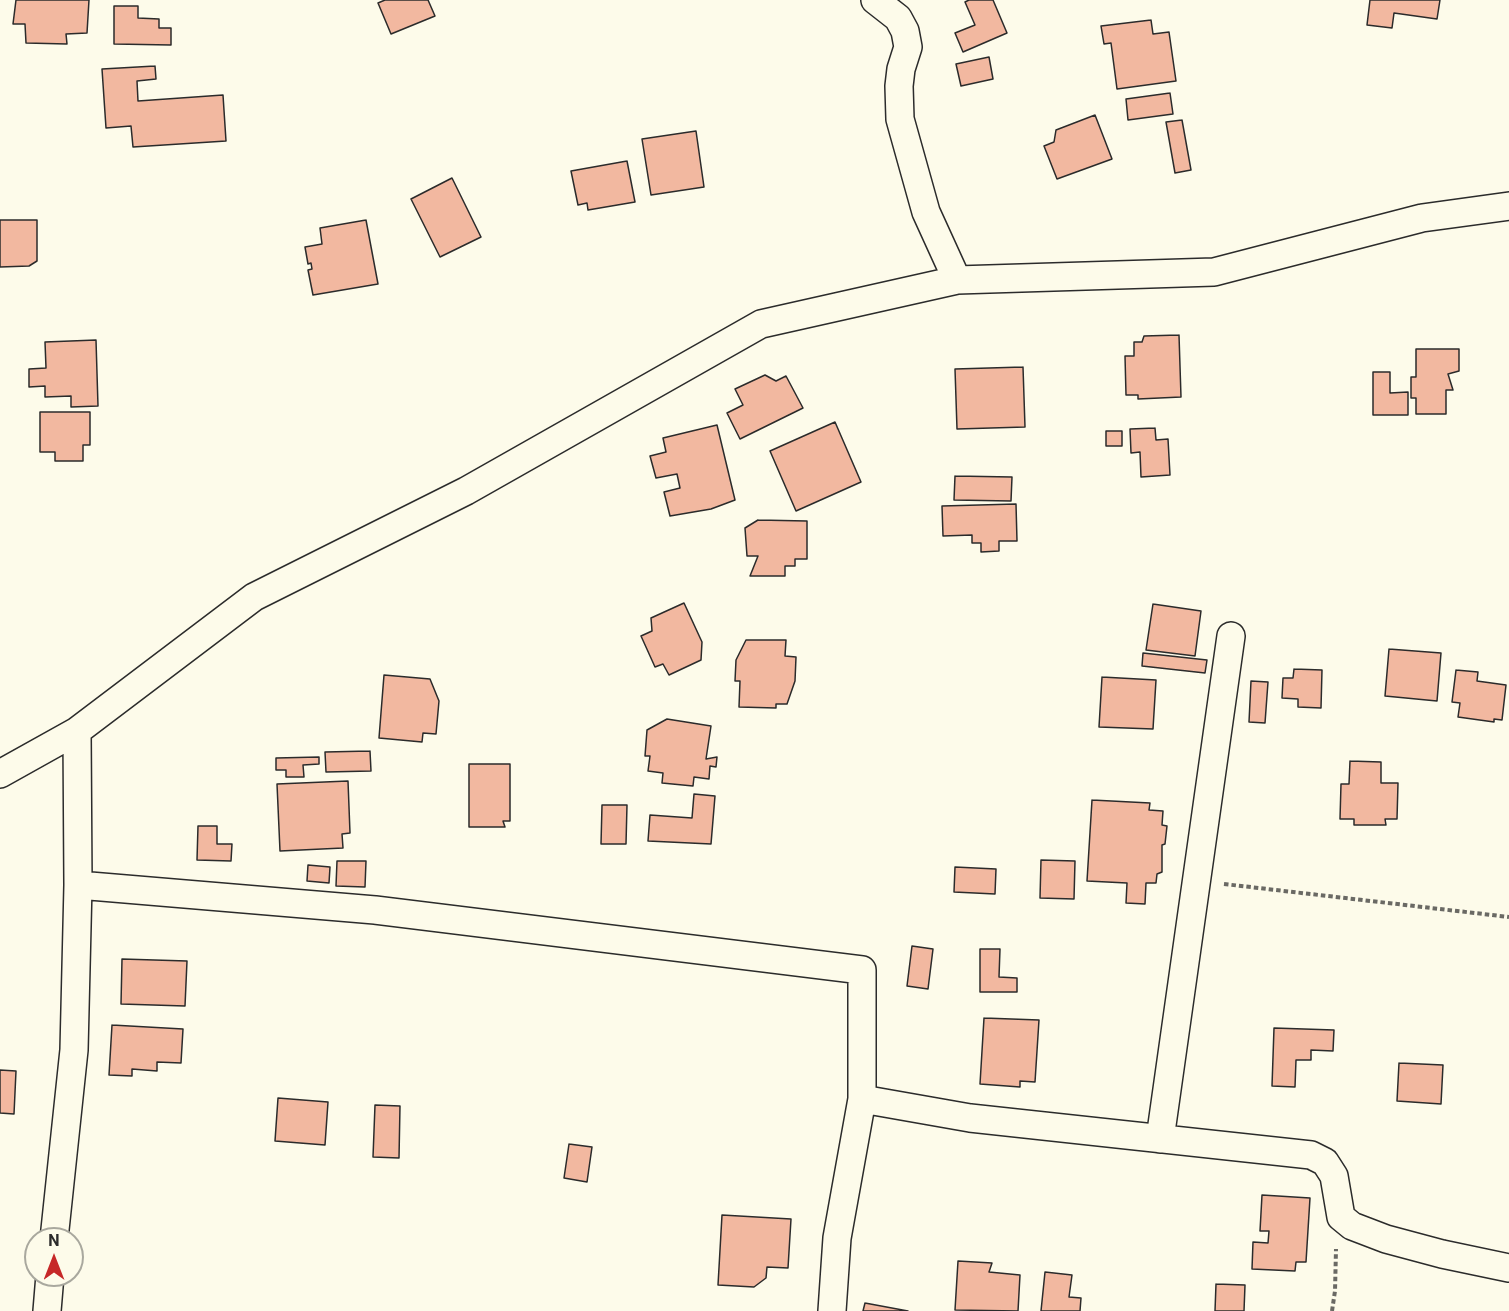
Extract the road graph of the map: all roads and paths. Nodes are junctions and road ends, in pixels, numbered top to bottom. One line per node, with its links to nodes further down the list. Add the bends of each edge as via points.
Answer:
1 (875, 0): 3 (street, via 897,18 905,31 908,47 899,86 900,119 926,212)
2 (1509, 206): 3 (street, via 1422,218 1214,272)
3 (957, 280): 5 (street, via 761,324 466,491 254,597)
4 (1231, 636): 7 (street)
5 (77, 731): 6 (street); 8 (street)
6 (0, 774)
7 (1197, 880): 9 (path); 11 (street)
8 (78, 885): 10 (street, via 375,910 862,970); 13 (street, via 74,1050)
9 (1509, 917)
10 (862, 1099): 11 (street, via 970,1118); 17 (street, via 837,1238)
11 (1160, 1139): 12 (street, via 1311,1155 1325,1162 1334,1176)
12 (1341, 1217): 14 (street, via 1352,1226 1386,1239); 18 (path)
13 (55, 1227)
14 (1509, 1268)
15 (49, 1287): 16 (street)
16 (47, 1311)
17 (832, 1311)
18 (1332, 1311)

